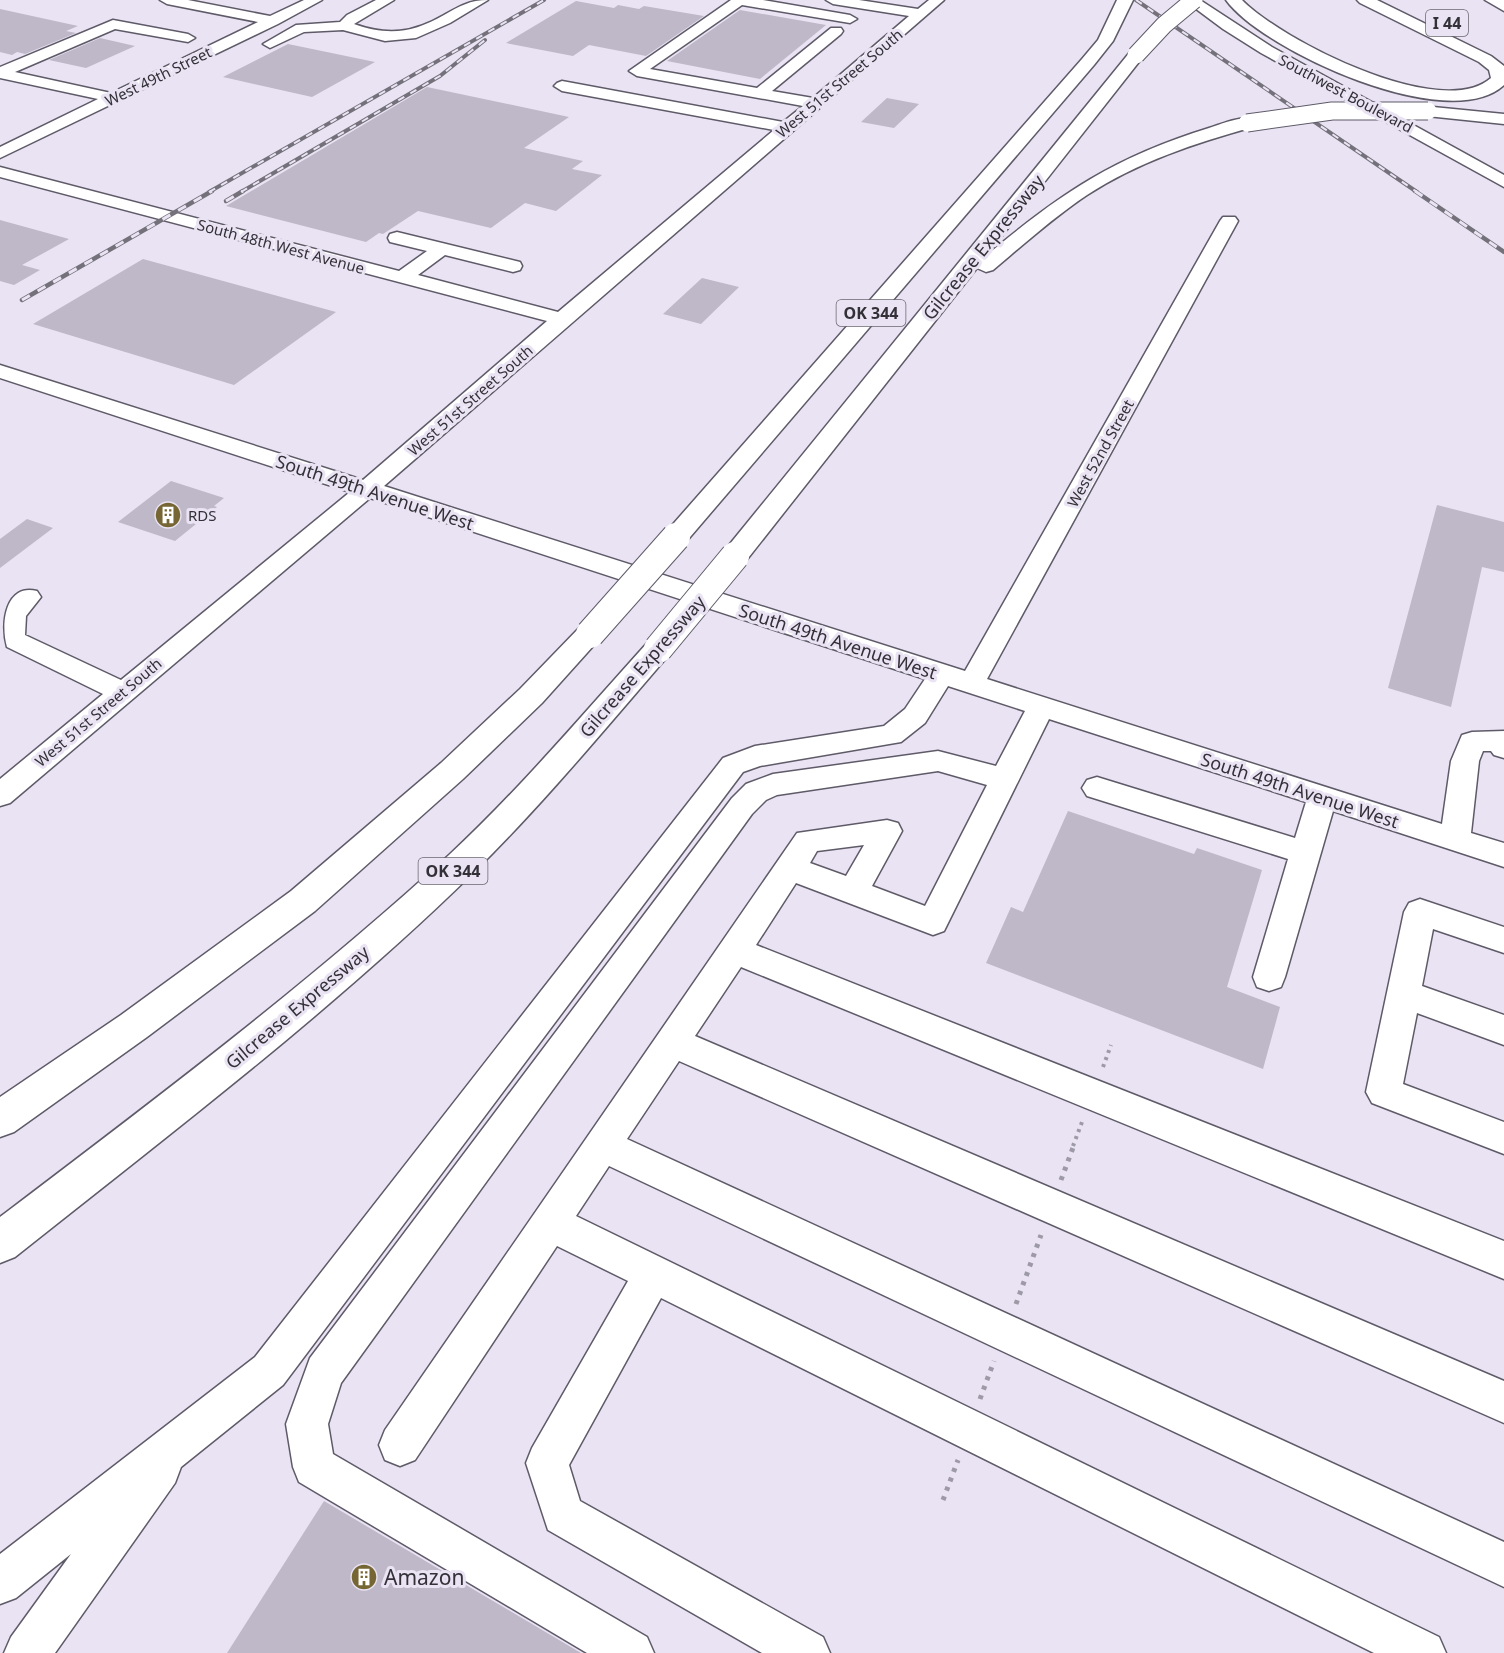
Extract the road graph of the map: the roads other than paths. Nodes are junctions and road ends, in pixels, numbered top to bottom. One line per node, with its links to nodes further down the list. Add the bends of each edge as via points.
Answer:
1 (167, 0): 17 (street)
2 (214, 0): 16 (street)
3 (315, 0): 16 (street, West 49th Street)
4 (387, 0): 21 (street)
5 (481, 0): 21 (street, via 416,35 400,39 367,35)
6 (739, 0): 32 (street, via 850,19 841,32); 32 (street, via 637,71)
7 (833, 0): 18 (street)
8 (937, 0): 18 (street, West 51st Street South)
9 (1193, 0): 38 (street, Southwest Boulevard, via 1253,43); 47 (highway, Gilcrease Expressway / OK 344, bridge, via 1136,55)
10 (1365, 0): 13 (highway)
11 (1493, 0): 14 (highway, I 44)
12 (1236, 2): 13 (highway, via 1260,24 1303,49 1397,88 1459,94 1484,90 1500,79 1497,68 1485,58)
13 (1389, 5): 20 (highway, I 44); 26 (highway)
14 (1504, 6)
15 (1121, 11): 71 (highway, OK 344, bridge, via 1088,62 676,537 538,688 452,771 303,901)
16 (289, 13): 19 (street, West 49th Street)
17 (239, 14): 19 (street); 23 (street)
18 (920, 14): 24 (street, West 51st Street South)
19 (273, 21): 25 (street, West 49th Street)
20 (1448, 24)
21 (344, 26): 27 (street, via 301,28)
22 (868, 37): 24 (street)
23 (188, 38): 25 (street); 28 (street, via 113,24)
24 (889, 40): 34 (street, West 51st Street South)
25 (221, 46): 29 (street, West 49th Street)
26 (1494, 47)
27 (259, 49)
28 (0, 73): 33 (street)
29 (153, 79): 30 (street); 33 (street, West 49th Street)
30 (178, 84)
31 (562, 86): 36 (street)
32 (759, 94): 34 (street)
33 (113, 98): 37 (street, West 49th Street)
34 (815, 103): 36 (street, West 51st Street South)
35 (1504, 119): 47 (highway, bridge, via 1428,111 1332,111 1248,123 1198,136 1151,154 1082,190)
36 (787, 128): 48 (street, West 51st Street South)
37 (0, 153)
38 (1459, 154): 39 (street); 41 (street, Southwest Boulevard)
39 (1504, 161)
40 (0, 172): 46 (street, South 48th West Avenue)
41 (1504, 182)
42 (1229, 221): 52 (street, West 52nd Street)
43 (397, 238): 44 (street)
44 (442, 249): 45 (street); 46 (street)
45 (513, 266)
46 (403, 277): 48 (street, South 48th West Avenue)
47 (930, 312): 75 (highway, Gilcrease Expressway / OK 344, bridge, via 658,649 463,862 224,1069)
48 (562, 319): 50 (street, West 51st Street South)
49 (0, 371): 50 (street, South 49th Avenue West)
50 (367, 489): 52 (street, South 49th Avenue West); 53 (street, West 51st Street South)
51 (28, 597): 53 (street, via 13,614 11,633 16,641)
52 (956, 679): 54 (street, South 49th Avenue West); 79 (street, West 52nd Street, via 908,726 891,735 755,756 733,765 268,1371)
53 (123, 692): 58 (street, West 51st Street South)
54 (1041, 706): 56 (street); 59 (street, South 49th Avenue West)
55 (1502, 737): 60 (street, via 1472,742 1465,762)
56 (1004, 779): 64 (street, via 933,922); 84 (street, via 938,760 773,785 756,792 324,1372 308,1424 314,1467)
57 (1097, 788): 61 (street)
58 (0, 795)
59 (1322, 796): 60 (street, South 49th Avenue West); 61 (street)
60 (1455, 839): 62 (street, South 49th Avenue West)
61 (1306, 853): 67 (street)
62 (1504, 855)
63 (790, 868): 64 (street); 64 (street, via 808,841 886,831); 66 (street)
64 (852, 892)
65 (1504, 940): 68 (street, via 1420,912)
66 (734, 950): 70 (street); 76 (street)
67 (1269, 977)
68 (1404, 994): 69 (street); 72 (street, via 1384,1092)
69 (1504, 1030)
70 (672, 1042): 73 (street); 78 (street)
71 (0, 1119)
72 (1504, 1138)
73 (603, 1145): 74 (street); 81 (street)
74 (550, 1223): 77 (street); 80 (street)
75 (0, 1243)
76 (1504, 1260)
77 (653, 1274): 85 (street, via 547,1463 563,1515); 86 (street)
78 (1504, 1402)
79 (180, 1440): 82 (street, West 52nd Street); 83 (street)
80 (400, 1445)
81 (1504, 1565)
82 (0, 1582)
83 (27, 1653)
84 (631, 1653)
85 (807, 1653)
86 (1423, 1653)

